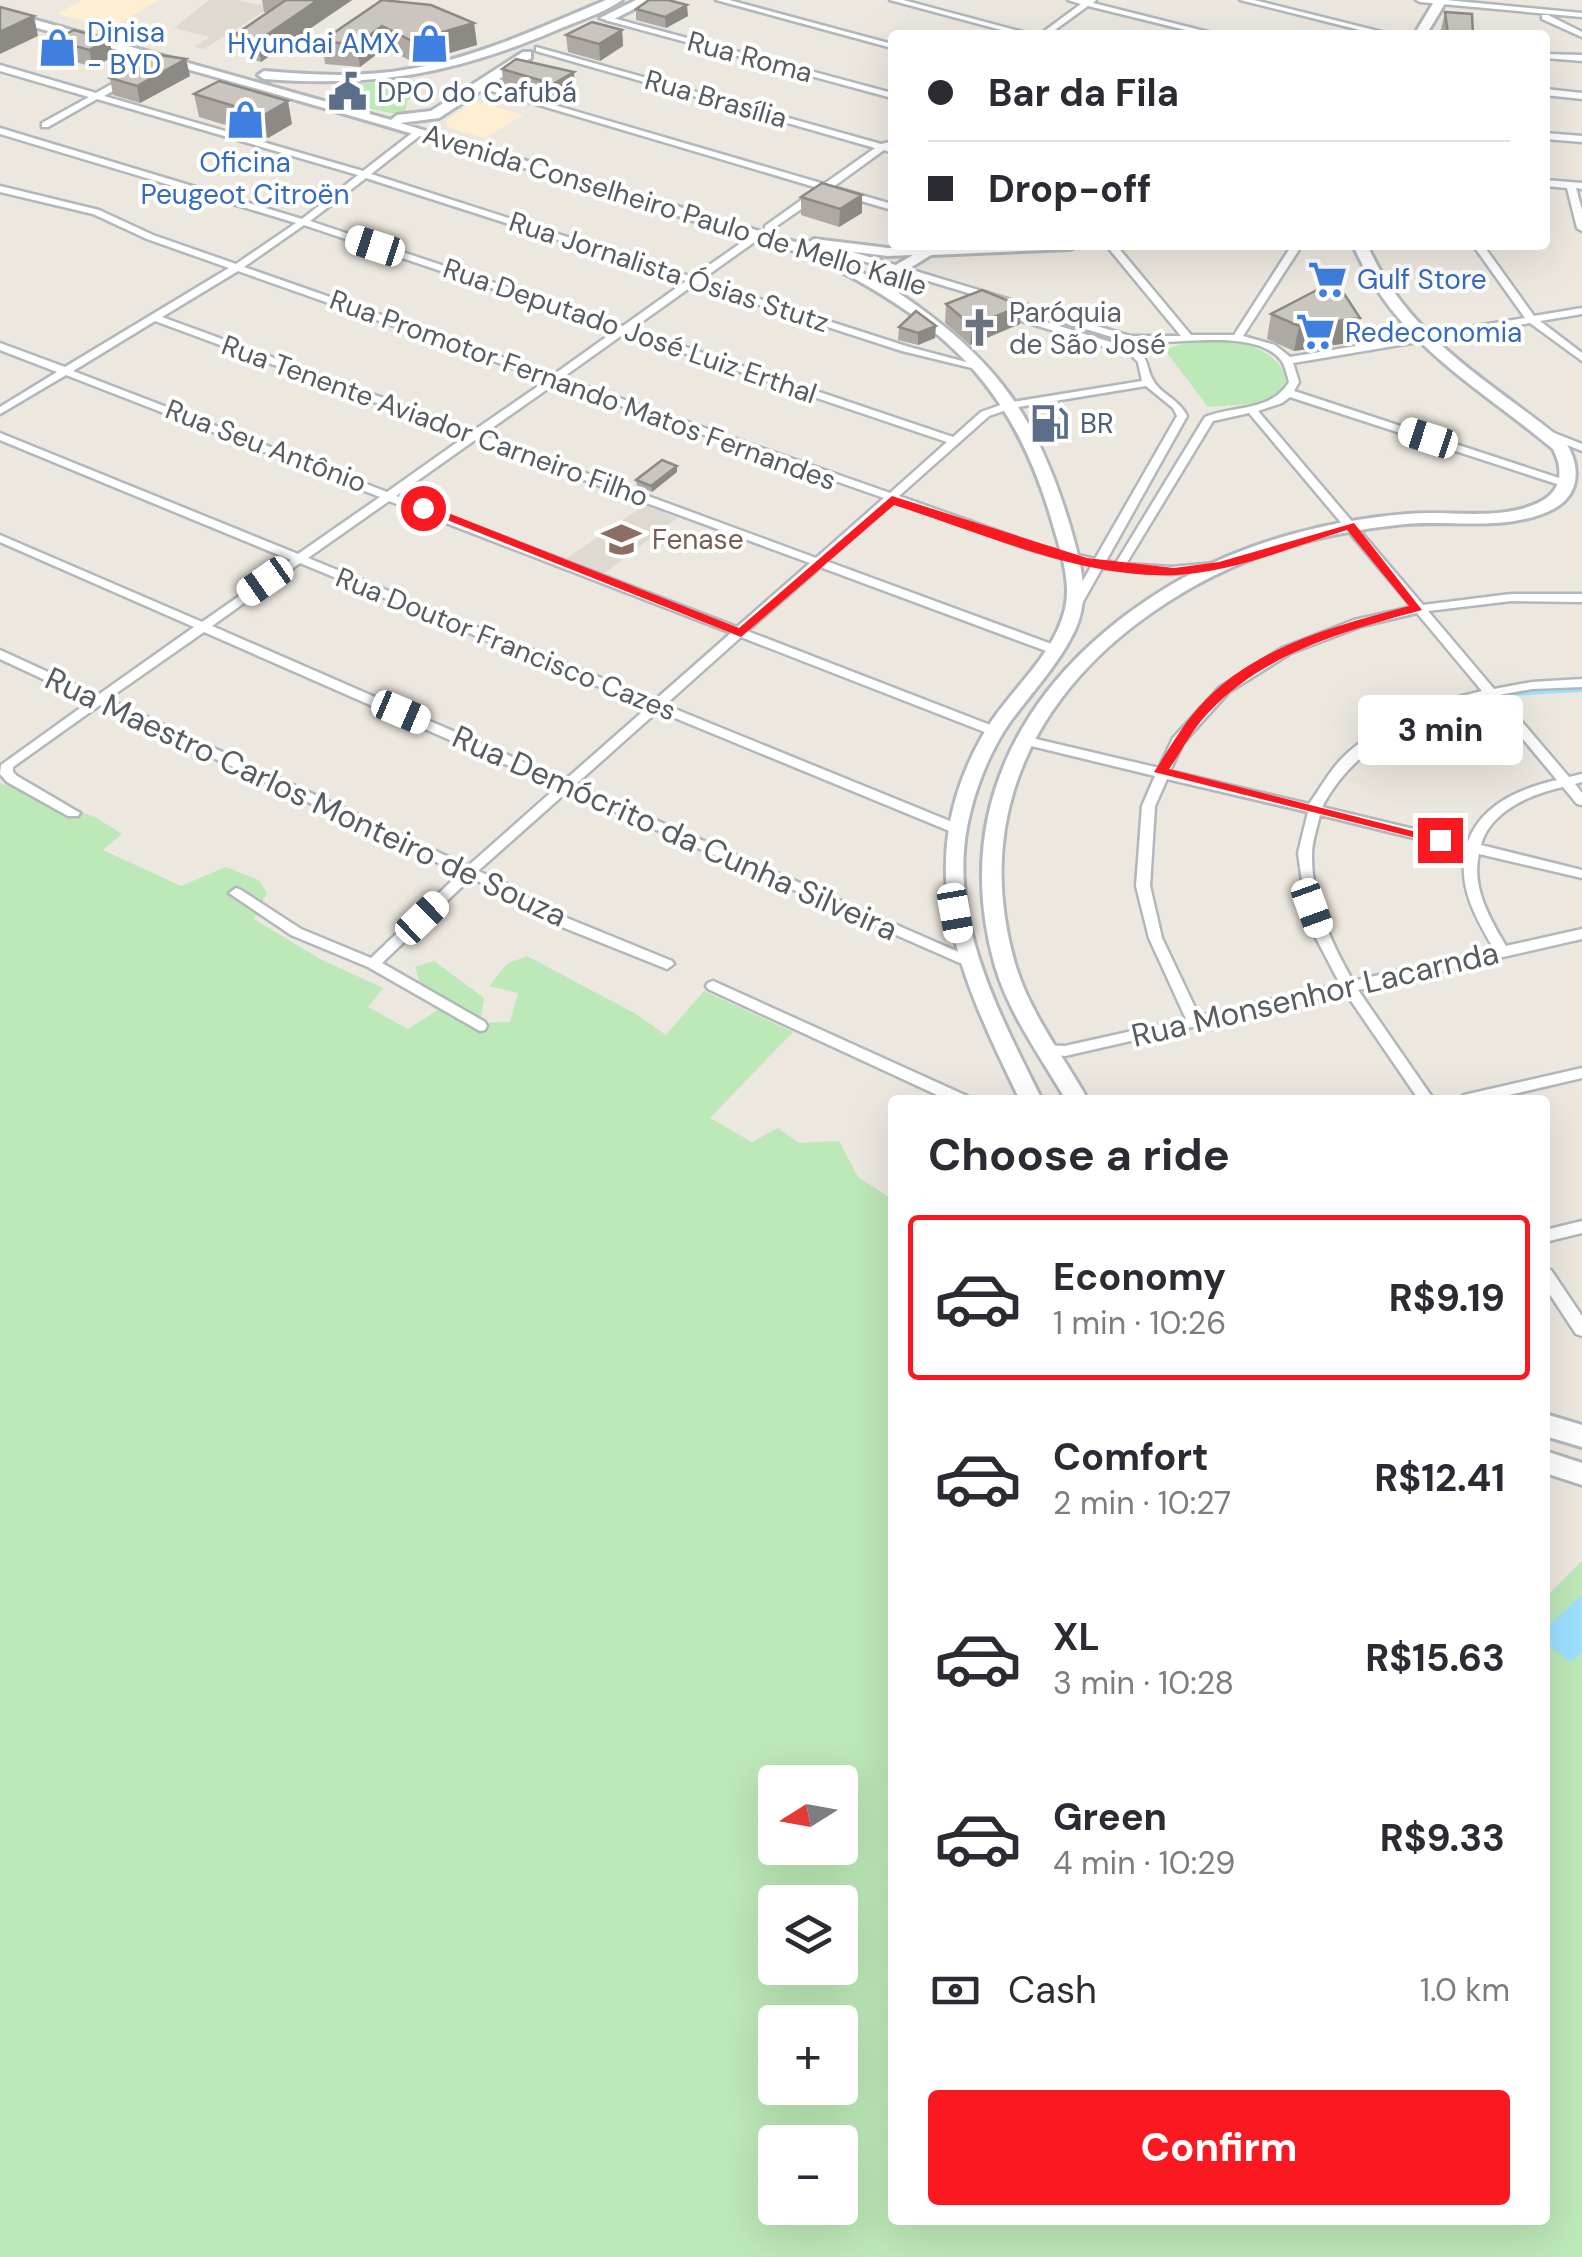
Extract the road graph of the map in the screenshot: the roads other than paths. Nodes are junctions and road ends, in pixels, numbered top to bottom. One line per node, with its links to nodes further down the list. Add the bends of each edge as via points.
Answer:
1 (616, 0): 28 (main road, via 487,55)
2 (646, 0): 14 (main road)
3 (720, 0): 21 (street)
4 (894, 0): 15 (street)
5 (1072, 0): 8 (street)
6 (1244, 0): 18 (street)
7 (1420, 0): 9 (street)
8 (1090, 2): 16 (street); 17 (street)
9 (1440, 2): 11 (street); 19 (main road)
10 (0, 5): 29 (main road, via 240,71)
11 (1537, 13): 13 (street); 20 (street)
12 (0, 14): 25 (main road, Avenida Conselheiro Paulo de Mello Kalle)
13 (1582, 16)
14 (608, 18): 22 (main road); 32 (street, Rua Roma)
15 (1011, 30)
16 (1049, 30)
17 (1197, 30)
18 (1369, 30)
19 (1423, 30)
20 (1582, 35)
21 (888, 45)
22 (539, 49): 30 (main road); 44 (street, Rua Brasília)
23 (1550, 56): 24 (street)
24 (1582, 58)
25 (152, 59): 33 (street); 35 (main road, Avenida Conselheiro Paulo de Mello Kalle)
26 (0, 68): 33 (street, Rua Jornalista Ósias Stutz)
27 (327, 74): 29 (main road)
28 (393, 78): 29 (main road); 36 (main road, via 442,83 454,96)
29 (346, 80): 35 (main road, via 322,90 321,98)
30 (478, 86): 36 (main road); 49 (street)
31 (1550, 93): 34 (street)
32 (888, 95)
33 (96, 96): 39 (street); 46 (street, Rua Jornalista Ósias Stutz)
34 (1582, 96)
35 (332, 104): 38 (main road, Avenida Conselheiro Paulo de Mello Kalle)
36 (448, 106): 37 (main road)
37 (434, 115): 38 (main road); 54 (main road, Avenida Conselheiro Paulo de Mello Kalle, via 444,130)
38 (379, 118): 41 (main road, Avenida Conselheiro Paulo de Mello Kalle)
39 (45, 124)
40 (0, 131): 52 (street, Rua Deputado José Luiz Erthal)
41 (419, 132): 46 (street); 54 (main road, Avenida Conselheiro Paulo de Mello Kalle)
42 (1550, 136): 43 (street)
43 (1582, 139)
44 (888, 146)
45 (888, 147): 49 (street)
46 (364, 174): 52 (street); 64 (street, Rua Jornalista Ósias Stutz)
47 (1550, 183): 48 (street)
48 (1577, 186): 53 (street)
49 (826, 187): 51 (street); 54 (street)
50 (0, 188): 62 (street, Rua Promotor Fernando Matos Fernandes, via 96,212)
51 (888, 206)
52 (303, 222): 62 (street); 69 (street, Rua Deputado José Luiz Erthal)
53 (1582, 228)
54 (762, 232): 55 (main road, Avenida Conselheiro Paulo de Mello Kalle); 64 (street)
55 (817, 249): 61 (main road); 63 (street, Avenida Conselheiro Paulo de Mello Kalle); 65 (main road)
56 (976, 250): 61 (main road)
57 (1114, 250): 70 (street)
58 (1294, 250): 71 (street)
59 (1362, 250): 72 (main road, via 1385,297)
60 (1482, 250): 68 (street)
61 (944, 252): 63 (main road, via 914,258)
62 (236, 268): 67 (street); 78 (street, Rua Promotor Fernando Matos Fernandes)
63 (892, 272): 65 (main road, via 887,288); 70 (street, Avenida Conselheiro Paulo de Mello Kalle, via 1129,339); 79 (street, Avenida Conselheiro Paulo de Mello Kalle, via 1142,358)
64 (695, 280): 69 (street); 76 (street, Rua Jornalista Ósias Stutz)
65 (901, 303): 76 (main road)
66 (1582, 311): 68 (street)
67 (156, 318): 77 (street); 86 (street, Rua Tenente Aviador Carneiro Filho)
68 (1530, 318): 72 (street); 74 (street)
69 (626, 328): 78 (street); 87 (street, Rua Deputado José Luiz Erthal)
70 (1187, 336): 71 (street)
71 (1237, 338): 75 (street)
72 (1423, 338): 75 (street); 84 (main road)
73 (0, 346): 77 (street, Rua Seu Antônio)
74 (1582, 358)
75 (1286, 361): 80 (street, via 1294,380)
76 (976, 366): 81 (main road)
77 (69, 371): 83 (street); 90 (street, Rua Seu Antônio)
78 (552, 380): 86 (street); 91 (street, Rua Promotor Fernando Matos Fernandes)
79 (1148, 383): 81 (street); 97 (street, via 1180,410 1180,421)
80 (1288, 393): 82 (street); 89 (street)
81 (1010, 405): 87 (street, via 985,414); 94 (main road, via 1036,455)
82 (1252, 410): 92 (street); 99 (street, via 1206,422)
83 (0, 411)
84 (1544, 432): 88 (street); 89 (main road, via 1569,462)
85 (0, 436): 95 (street, Rua Doutor Francisco Cazes)
86 (472, 436): 90 (street); 96 (street, Rua Tenente Aviador Carneiro Filho)
87 (956, 441): 91 (street)
88 (1582, 448)
89 (1567, 484): 92 (main road, via 1560,497 1532,511)
90 (388, 494): 95 (street); 104 (street, Rua Seu Antônio)
91 (892, 500): 94 (street, Rua Promotor Fernando Matos Fernandes); 96 (street)
92 (1350, 526): 98 (main road); 102 (street)
93 (0, 538): 103 (street, Rua Demócrito da Cunha Silveira)
94 (1069, 557): 97 (street, Rua Promotor Fernando Matos Fernandes); 101 (main road)
95 (297, 558): 103 (street); 110 (street, Rua Doutor Francisco Cazes)
96 (819, 564): 104 (street); 105 (street, Rua Tenente Aviador Carneiro Filho)
97 (1098, 564): 99 (street, Rua Promotor Fernando Matos Fernandes); 101 (street)
98 (1221, 565): 99 (street, Rua Promotor Fernando Matos Fernandes, via 1174,571); 112 (main road, via 1154,600 1085,653)
99 (1119, 566)
100 (1582, 598): 102 (street)
101 (1074, 607): 105 (main road)
102 (1418, 607): 108 (street); 113 (street, via 1324,633 1257,666 1203,710)
103 (200, 626): 109 (street); 116 (street, Rua Demócrito da Cunha Silveira)
104 (741, 634): 110 (street); 111 (street, Rua Seu Antônio)
105 (1052, 650): 111 (main road)
106 (0, 654): 109 (street, Rua Maestro Carlos Monteiro de Souza)
107 (1582, 682): 108 (street)
108 (1488, 691): 115 (street); 118 (street, via 1422,711 1372,739 1336,774)
109 (98, 699): 119 (street, via 5,769); 122 (street, Rua Maestro Carlos Monteiro de Souza)
110 (656, 706): 116 (street); 120 (street, Rua Doutor Francisco Cazes)
111 (994, 731): 120 (main road, via 973,772)
112 (1023, 740): 113 (street); 134 (main road, via 992,830 992,915 1007,970)
113 (1160, 772): 118 (street); 132 (street, via 1147,810 1144,890 1153,932)
114 (1582, 778): 115 (street)
115 (1564, 781): 117 (street); 121 (street, via 1510,802 1484,824)
116 (569, 784): 122 (street); 127 (street, Rua Demócrito da Cunha Silveira)
117 (1582, 801)
118 (1316, 808): 121 (street); 131 (street, via 1307,883 1321,933)
119 (73, 813)
120 (957, 828): 127 (main road, via 955,913)
121 (1472, 848): 123 (street); 126 (street, via 1472,900)
122 (470, 871): 128 (street); 129 (street, Rua Maestro Carlos Monteiro de Souza, via 506,888 527,908)
123 (1582, 874)
124 (236, 893): 128 (street, via 296,932)
125 (1582, 934): 126 (street, Rua Monsenhor Lacarnda)
126 (1503, 953): 131 (street, Rua Monsenhor Lacarnda)
127 (966, 960): 137 (main road)
128 (373, 964): 133 (street)
129 (667, 964)
130 (713, 986): 136 (street)
131 (1350, 986): 132 (street, Rua Monsenhor Lacarnda); 139 (street)
132 (1194, 1020): 134 (street, Rua Monsenhor Lacarnda, via 1065,1051)
133 (480, 1026)
134 (1048, 1049): 138 (main road)
135 (1582, 1072): 140 (street)
136 (951, 1095)
137 (1029, 1095)
138 (1074, 1095)
139 (1424, 1095)
140 (1485, 1095)
141 (1582, 1227): 142 (street)
142 (1550, 1235)
143 (1550, 1281): 144 (street)
144 (1582, 1329)
145 (1550, 1426): 146 (main road)
146 (1582, 1436)
147 (1550, 1464): 148 (main road)
148 (1582, 1474)

